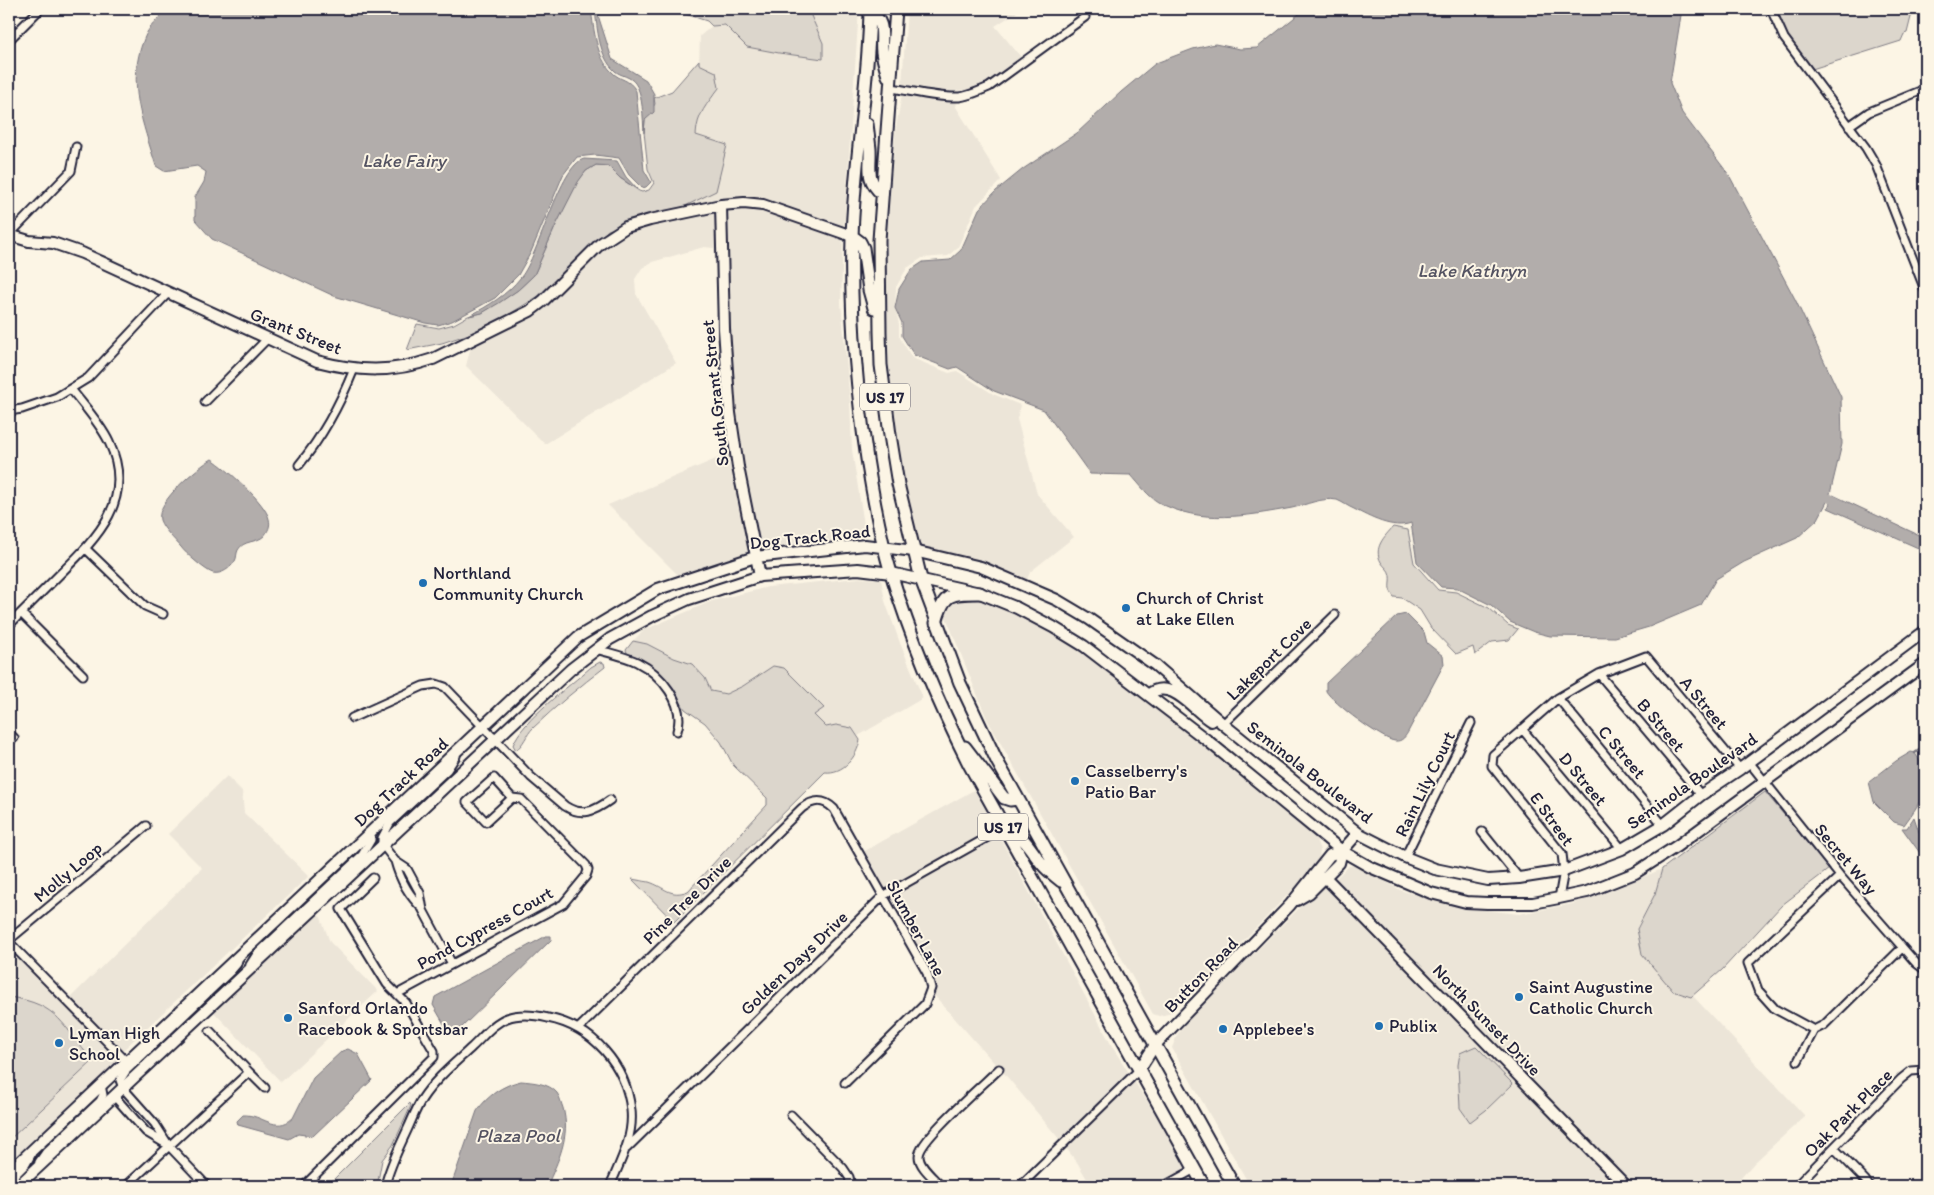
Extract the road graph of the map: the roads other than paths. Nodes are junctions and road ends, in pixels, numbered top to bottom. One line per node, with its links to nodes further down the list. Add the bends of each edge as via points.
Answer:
1 (40, 9): 6 (street)
2 (1771, 9): 10 (street, via 1784,38)
3 (870, 10): 7 (main road, via 881,23 882,52); 9 (main road, US 17)
4 (893, 11): 7 (main road, US 17)
5 (1084, 18): 7 (street, via 989,87 974,93 949,97)
6 (9, 40)
7 (891, 88): 12 (main road, US 17)
8 (1925, 89): 10 (street, via 1869,112)
9 (864, 103): 12 (main road, via 870,176); 15 (main road, US 17)
10 (1849, 126): 16 (street, via 1876,165)
11 (76, 147): 14 (street, via 72,171)
12 (882, 194): 18 (main road, US 17)
13 (721, 205): 15 (main road, Grant Street, via 763,205); 20 (main road, Grant Street, via 626,227 600,244 530,311 433,359 381,370); 28 (main road, South Grant Street, via 730,413)
14 (9, 235): 17 (main road, Grant Street, via 53,243 82,253)
15 (852, 236): 18 (main road, via 863,248); 25 (main road, US 17, via 857,386 871,487)
16 (1925, 290)
17 (168, 293): 19 (main road, Grant Street); 21 (street, via 88,378)
18 (880, 332): 27 (main road, US 17, via 890,435)
19 (268, 338): 20 (main road, Grant Street, via 317,361); 22 (street)
20 (354, 369): 24 (street, via 341,402)
21 (71, 389): 23 (street, via 42,403); 26 (street, via 109,442 118,478 112,510)
22 (205, 402)
23 (9, 411)
24 (299, 465)
25 (884, 546): 27 (main road, Seminola Boulevard); 28 (main road, Dog Track Road, via 862,545); 29 (main road, US 17)
26 (86, 549): 33 (street); 34 (street, via 145,606)
27 (914, 551): 31 (main road, US 17); 47 (main road, Seminola Boulevard, via 981,567 1057,600 1155,665)
28 (755, 556): 30 (main road, South Grant Street); 48 (main road, Dog Track Road, via 658,589 578,637)
29 (891, 573): 30 (main road, Dog Track Road, via 858,569); 31 (main road); 51 (main road, US 17, via 915,643)
30 (760, 576): 39 (main road, Dog Track Road, via 689,599 635,625)
31 (921, 579): 32 (main road); 36 (main road, US 17)
32 (980, 593): 36 (main road, via 956,593 947,598); 43 (main road, via 1053,627 1084,646)
33 (21, 613): 37 (street); 42 (street)
34 (163, 614)
35 (1335, 615): 47 (street, Lakeport Cove)
36 (936, 623): 59 (main road, US 17, via 977,721)
37 (9, 625)
38 (1925, 631): 54 (main road, Seminola Boulevard)
39 (596, 649): 50 (street, via 648,668 676,702 680,715); 52 (main road, Dog Track Road, via 570,668)
40 (1925, 664): 56 (main road)
41 (1599, 674): 44 (street); 55 (street, A Street, via 1646,656); 57 (street, B Street)
42 (83, 675)
43 (1148, 695): 47 (main road, via 1156,689 1169,690 1209,720); 70 (main road)
44 (1558, 698): 49 (street); 62 (street, C Street)
45 (352, 718): 48 (street, via 423,686 436,684 445,688)
46 (1471, 723): 71 (street, Rain Lily Court)
47 (1224, 724): 67 (main road, Seminola Boulevard)
48 (483, 728): 52 (street); 53 (main road, Dog Track Road)
49 (1522, 728): 69 (street, D Street); 73 (street, E Street, via 1493,755 1492,766 1562,854)
50 (677, 732)
51 (953, 732): 59 (main road, via 1001,795 1010,800); 64 (main road, US 17)
52 (494, 739): 60 (street, via 531,778 571,810 586,812); 68 (main road, Dog Track Road)
53 (460, 749): 65 (main road, Dog Track Road); 68 (street, via 447,770 386,828)
54 (1749, 762): 55 (main road, Seminola Boulevard); 56 (street, Secret Way)
55 (1740, 769): 57 (main road, Seminola Boulevard)
56 (1764, 782): 74 (street, Secret Way); 82 (main road, via 1636,873 1587,892)
57 (1700, 795): 62 (main road, Seminola Boulevard)
58 (512, 798): 58 (street, Pond Cypress Court, via 494,778 467,802 486,822); 88 (street, Pond Cypress Court, via 521,799 586,865 586,876 563,904)
59 (1018, 798): 79 (main road, US 17)
60 (610, 800)
61 (819, 801): 81 (street, Slumber Lane, via 834,809); 92 (street, Pine Tree Drive, via 802,808)
62 (1663, 825): 69 (main road, Seminola Boulevard)
63 (146, 826): 85 (street, Molly Loop)
64 (1004, 828): 79 (main road, via 1022,836 1043,866); 81 (street, Golden Days Drive); 99 (main road, US 17)
65 (371, 832): 87 (main road, Dog Track Road); 90 (street, via 371,840 362,855 257,954)
66 (1482, 832): 77 (street)
67 (1358, 833): 70 (main road, Button Road); 71 (main road, Seminola Boulevard)
68 (382, 844): 72 (street); 90 (main road, Dog Track Road)
69 (1622, 849): 73 (main road, Seminola Boulevard)
70 (1342, 851): 75 (main road, Button Road, via 1339,863); 82 (main road, via 1416,887 1466,902 1533,903); 83 (main road, Button Road, via 1330,855)
71 (1405, 857): 77 (main road, Seminola Boulevard, via 1468,877 1488,880)
72 (395, 860): 78 (street, via 407,869); 80 (street)
73 (1564, 871): 77 (main road, Seminola Boulevard); 82 (street, E Street)
74 (1840, 876): 86 (street, Secret Way); 93 (street, via 1748,963 1758,990 1775,1009)
75 (1325, 877): 83 (main road, Button Road); 129 (main road, North Sunset Drive)
76 (373, 878): 91 (street, via 341,909 387,984)
77 (1518, 878)
78 (416, 884): 80 (street); 84 (street)
79 (1068, 887): 95 (main road, US 17)
80 (406, 890): 84 (street)
81 (883, 896): 102 (street, Slumber Lane, via 926,972 931,988 925,1004); 110 (street, Golden Days Drive)
82 (1559, 898)
83 (1290, 905): 95 (main road, Button Road)
84 (423, 910): 88 (street)
85 (9, 941): 96 (street, Molly Loop)
86 (1902, 948): 89 (street, Secret Way); 93 (street, via 1824,1025)
87 (238, 957): 96 (main road, Dog Track Road); 104 (street, via 231,971 122,1076)
88 (452, 964): 91 (street, Pond Cypress Court)
89 (1925, 970)
90 (246, 972): 104 (main road, Dog Track Road)
91 (397, 994): 119 (street, via 406,1003 434,1051 432,1061)
92 (579, 1028): 110 (street, via 607,1053 623,1077 631,1112); 120 (street, via 560,1020 520,1014 494,1026 422,1099)
93 (1814, 1030): 97 (street)
94 (210, 1031): 101 (street)
95 (1155, 1045): 99 (main road, Button Road); 128 (main road, US 17)
96 (126, 1061): 103 (main road, Dog Track Road)
97 (1798, 1061)
98 (999, 1069): 123 (street, via 931,1134 919,1152 922,1166)
99 (1139, 1070): 112 (main road, US 17); 124 (street)
100 (1925, 1070): 111 (street, Oak Park Place, via 1911,1071 1901,1079)
101 (249, 1072): 105 (street); 109 (street)
102 (845, 1083)
103 (101, 1085): 108 (main road, Dog Track Road); 114 (street, via 103,1094 100,1101 46,1152)
104 (122, 1088): 106 (main road, Dog Track Road); 109 (street, via 150,1118)
105 (265, 1088)
106 (114, 1096): 109 (street, via 146,1132); 114 (main road, Dog Track Road)
107 (791, 1115): 122 (street, via 843,1168)
108 (36, 1146): 113 (main road, Dog Track Road); 115 (street, via 26,1164)
109 (169, 1146): 117 (street); 118 (street)
110 (627, 1148): 121 (street)
111 (1834, 1148): 130 (street, Oak Park Place); 131 (street)
112 (1194, 1169): 125 (street); 126 (main road, US 17); 127 (main road)
113 (9, 1172)
114 (31, 1174): 116 (main road, Dog Track Road)
115 (9, 1181)
116 (18, 1186)
117 (126, 1186)
118 (207, 1186)
119 (304, 1186)
120 (385, 1186)
121 (610, 1186)
122 (851, 1186)
123 (941, 1186)
124 (1020, 1186)
125 (1164, 1186)
126 (1204, 1186)
127 (1212, 1186)
128 (1234, 1186)
129 (1626, 1186)
130 (1796, 1186)
131 (1869, 1186)

